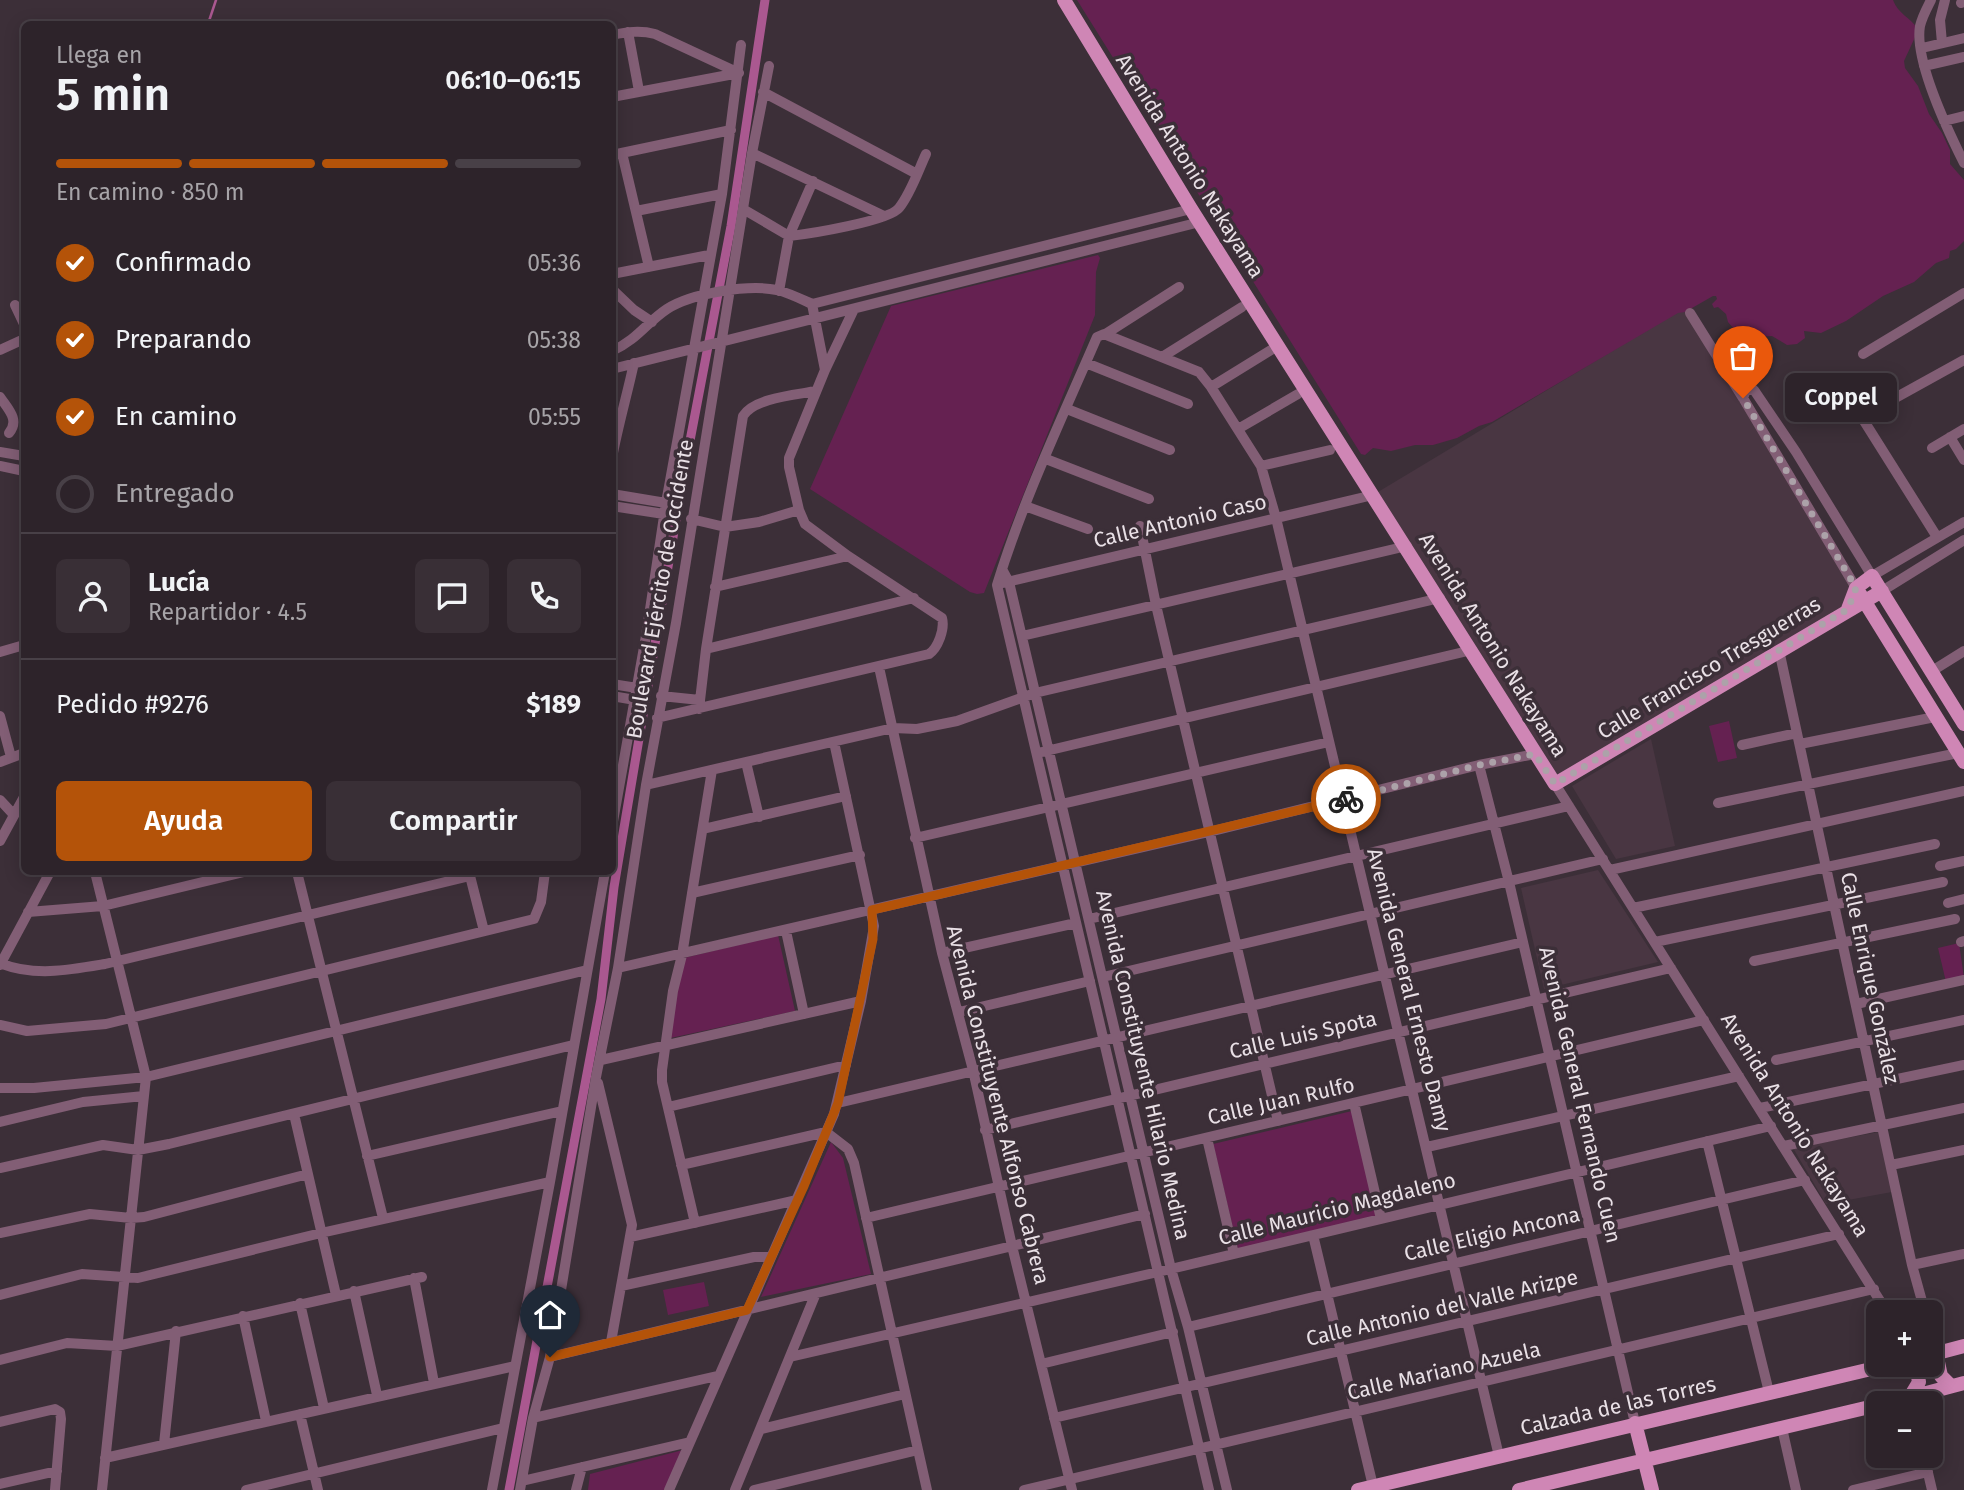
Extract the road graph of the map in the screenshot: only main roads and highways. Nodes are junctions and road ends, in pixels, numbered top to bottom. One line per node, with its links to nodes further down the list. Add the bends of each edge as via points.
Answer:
1 (1064, 0): 8 (main road, Avenida Antonio Nakayama)
2 (1856, 588): 3 (main road, via 1872,576); 4 (main road); 5 (main road, Calle Francisco Tresguerras)
3 (1882, 591): 4 (main road, Calle Francisco Tresguerras); 6 (main road)
4 (1864, 602): 5 (main road, Calle Francisco Tresguerras); 7 (main road)
5 (1848, 609): 8 (main road, Calle Francisco Tresguerras)
6 (1964, 724)
7 (1961, 757)
8 (1555, 784)
9 (1964, 1346): 10 (main road)
10 (1943, 1351)
11 (1866, 1370): 15 (main road, Calzada de las Torres)
12 (1958, 1385): 13 (main road)
13 (1939, 1391)
14 (1866, 1408): 16 (main road)
15 (1635, 1423): 16 (main road, Avenida General Fernando Cuen); 17 (main road, Calzada de las Torres)
16 (1645, 1460): 18 (main road); 19 (main road, Avenida General Fernando Cuen)
17 (1358, 1490)
18 (1519, 1490)
19 (1652, 1490)

